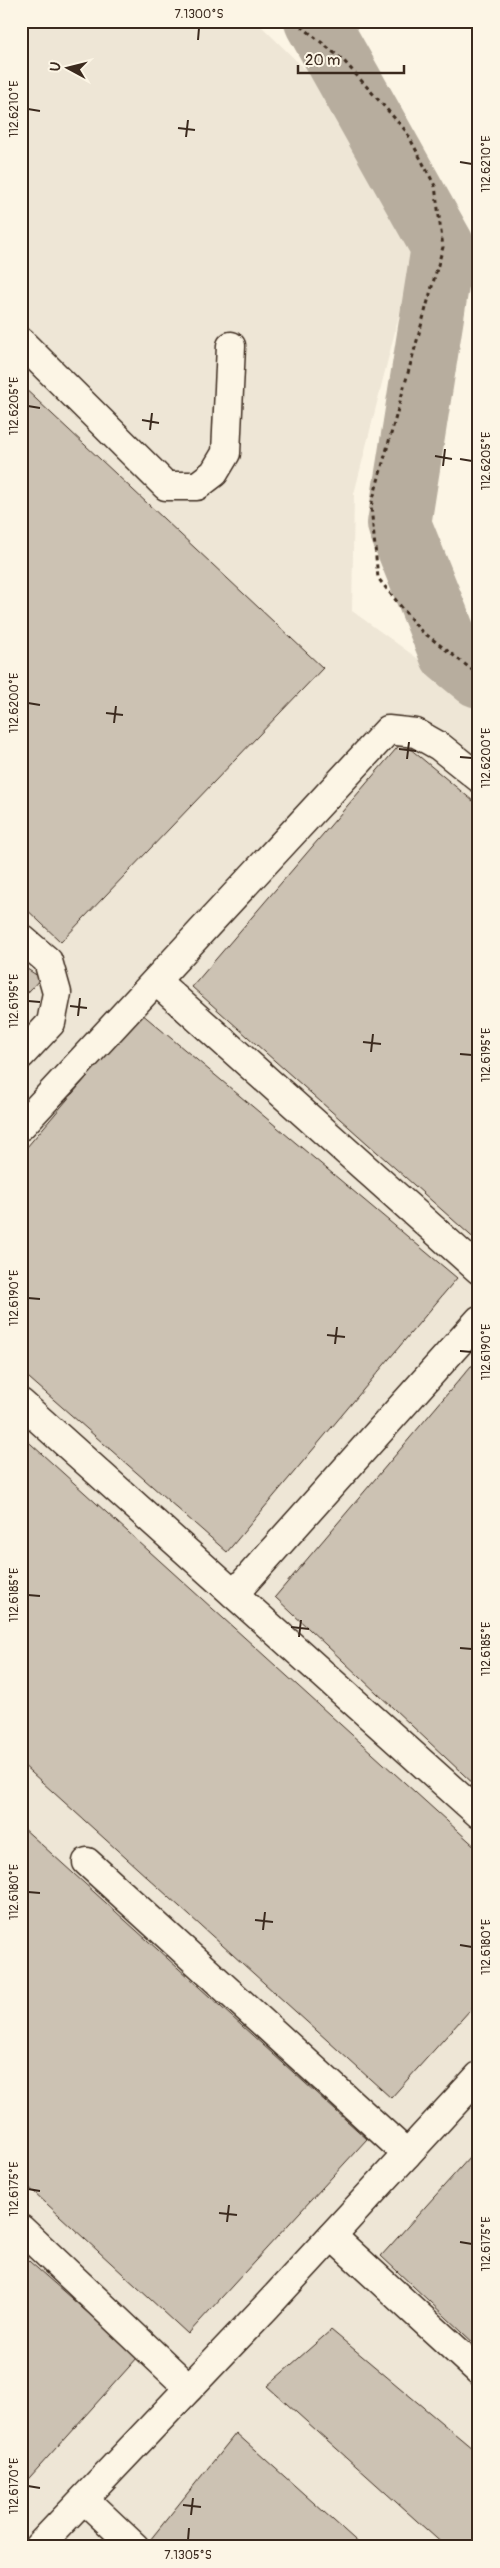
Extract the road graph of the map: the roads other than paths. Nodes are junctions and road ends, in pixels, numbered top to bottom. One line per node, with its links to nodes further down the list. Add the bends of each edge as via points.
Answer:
1 (21, 342): 2 (lane, via 166,486 197,486 214,473 226,453)
2 (231, 346)
3 (479, 778): 5 (lane, via 439,746 416,733 388,730)
4 (21, 938): 6 (lane, via 48,962 57,993 51,1022)
5 (156, 981): 7 (lane); 8 (lane)
6 (21, 1055)
7 (21, 1126)
8 (479, 1270)
9 (479, 1320): 11 (lane)
10 (21, 1403): 11 (lane)
11 (234, 1594): 12 (lane)
12 (479, 1814)
13 (87, 1862): 15 (lane)
14 (479, 2076): 15 (lane)
15 (407, 2154): 17 (lane)
16 (21, 2229): 19 (lane)
17 (332, 2236): 18 (lane); 19 (lane)
18 (479, 2371)
19 (189, 2388): 20 (lane)
20 (84, 2499): 21 (lane); 22 (lane)
21 (38, 2547)
22 (135, 2547)

